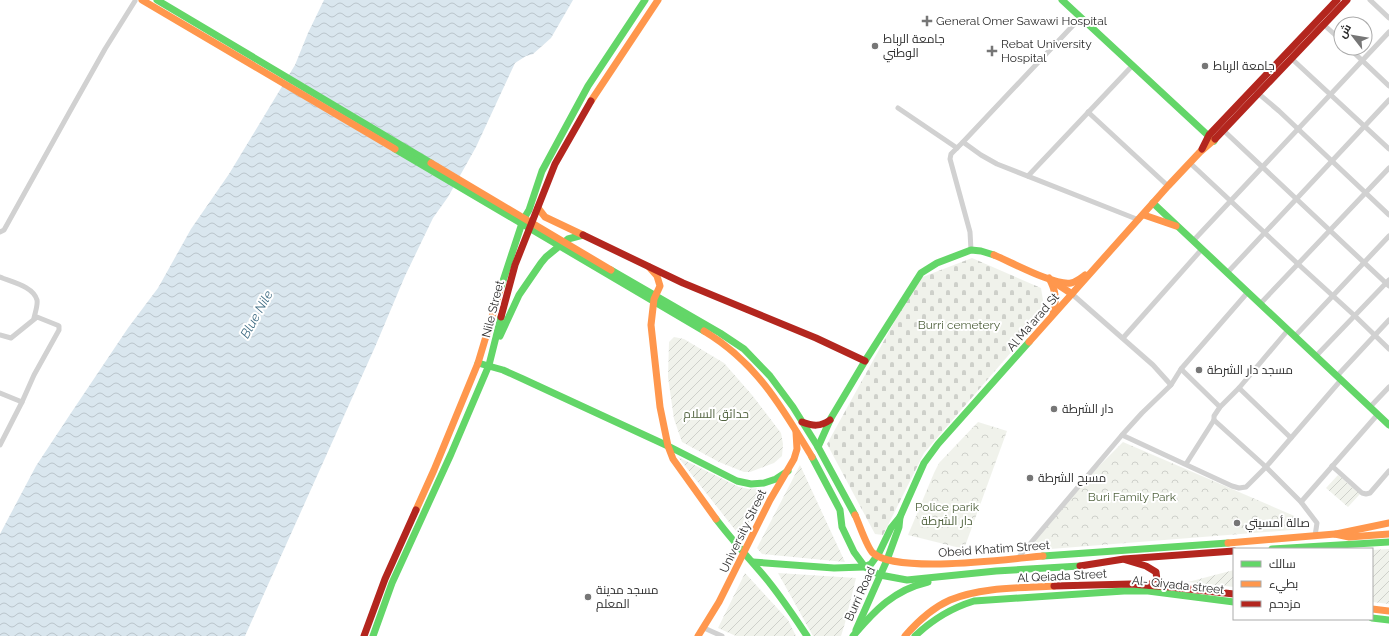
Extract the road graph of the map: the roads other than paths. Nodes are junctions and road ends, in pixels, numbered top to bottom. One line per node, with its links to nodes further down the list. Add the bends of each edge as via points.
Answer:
1 (157, 0): 73 (main road)
2 (645, 0): 80 (main road, Nile Street, via 582,97 542,171 508,262)
3 (658, 0): 42 (main road, Nile Street, via 582,116 555,164)
4 (1062, 0): 9 (main road)
5 (1337, 0): 19 (main road, Al Ma'arad St)
6 (1347, 0): 11 (main road, Al Ma'arad St)
7 (1370, 0): 10 (street)
8 (138, 1): 47 (street, via 105,49 4,230); 73 (main road)
9 (1080, 18): 17 (main road); 29 (street)
10 (1389, 18)
11 (1324, 24): 12 (street); 15 (main road, Al Ma'arad St)
12 (1333, 32)
13 (1389, 32): 16 (street)
14 (1358, 56): 16 (street)
15 (1292, 59): 19 (main road, Al Ma'arad St); 20 (street)
16 (1363, 60): 18 (street); 20 (street)
17 (1133, 65): 23 (street); 28 (main road)
18 (1389, 86)
19 (1256, 91): 24 (main road, Al Ma'arad St); 26 (street); 27 (main road, Al Ma'arad St)
20 (1330, 95): 25 (street); 26 (street)
21 (1389, 100): 25 (street)
22 (898, 108): 30 (street)
23 (1088, 112): 36 (street); 37 (street)
24 (1218, 125): 27 (street); 28 (main road, Al Ma'arad St)
25 (1364, 126): 31 (street); 32 (street)
26 (1298, 129): 32 (street); 34 (street)
27 (1224, 131): 28 (main road, Al Ma'arad St); 34 (street)
28 (1211, 138): 33 (main road, Al Ma'arad St)
29 (962, 142): 30 (street); 36 (street, via 997,164)
30 (957, 148): 53 (street, via 950,154 950,159 970,232)
31 (1389, 149)
32 (1331, 161): 38 (street); 39 (street)
33 (1190, 163): 37 (main road, Al Ma'arad St); 40 (street)
34 (1262, 166): 39 (street); 40 (street)
35 (1389, 168): 38 (street)
36 (1028, 176): 44 (street)
37 (1168, 186): 41 (main road, Al Ma'arad St)
38 (1366, 192): 43 (street); 46 (street)
39 (1296, 199): 46 (street); 48 (street)
40 (1230, 200): 48 (street); 51 (street)
41 (1153, 203): 44 (main road, Al Ma'arad St); 45 (main road)
42 (538, 208): 49 (main road, via 545,217); 76 (main road, Nile Street, via 515,265)
43 (1389, 215)
44 (1141, 217): 45 (main road); 57 (main road, Al Ma'arad St)
45 (1178, 227): 51 (main road)
46 (1329, 230): 54 (street); 55 (street)
47 (0, 232)
48 (1265, 232): 55 (street); 58 (street)
49 (583, 235): 56 (main road); 76 (main road, via 568,239 541,263 519,295)
50 (1389, 236): 54 (street)
51 (1193, 241): 52 (main road)
52 (1202, 249): 58 (main road); 75 (street)
53 (971, 250): 60 (main road, via 990,253); 79 (main road, via 937,263 921,273)
54 (1364, 262): 61 (street); 64 (street)
55 (1298, 264): 64 (street); 65 (street)
56 (649, 267): 79 (main road); 100 (main road, via 657,276 660,286 654,299 651,325 660,407)
57 (1095, 268): 60 (main road, via 1069,284); 63 (main road, Al Ma'arad St)
58 (1227, 273): 62 (main road)
59 (0, 277): 68 (street, via 27,288 36,297)
60 (1049, 278): 63 (main road); 66 (main road, via 1056,299)
61 (1388, 283): 67 (street)
62 (1248, 292): 65 (main road); 82 (street)
63 (1072, 294): 66 (main road, Al Ma'arad St); 75 (street)
64 (1333, 295): 67 (street); 74 (street)
65 (1260, 304): 70 (main road)
66 (1052, 316): 108 (main road, Al Ma'arad St, via 929,454)
67 (1355, 316): 71 (street); 78 (street)
68 (34, 318): 72 (street, via 13,337); 88 (street, via 39,317 56,324 60,330)
69 (1389, 320): 71 (street)
70 (1288, 330): 74 (main road); 86 (street)
71 (1375, 335): 77 (street); 83 (street)
72 (0, 336)
73 (718, 336): 94 (main road, via 744,349 758,363 793,406); 96 (main road, Obeid Khatim Street, via 765,384)
74 (1294, 336): 78 (main road)
75 (1123, 338): 84 (street)
76 (496, 341): 81 (main road, Nile Street)
77 (1389, 349)
78 (1316, 356): 83 (main road)
79 (865, 361): 92 (main road)
80 (478, 363): 81 (main road); 133 (main road, Nile Street, via 434,470 384,579)
81 (489, 366): 100 (main road, via 523,379); 134 (main road, Nile Street, via 392,583)
82 (1181, 369): 84 (street); 89 (street)
83 (1339, 378): 90 (main road); 98 (street)
84 (1171, 385): 97 (street)
85 (1389, 387): 90 (street)
86 (1239, 388): 89 (street); 98 (street)
87 (0, 393): 88 (street)
88 (22, 402): 99 (street)
89 (1220, 407): 93 (street)
90 (1370, 407): 91 (main road)
91 (1378, 414): 95 (main road); 103 (street)
92 (831, 418): 94 (main road, via 824,425 816,426); 101 (main road)
93 (1214, 420): 102 (street); 104 (street)
94 (802, 422): 101 (main road)
95 (1389, 424)
96 (796, 432): 105 (main road, University Street, via 796,455); 122 (main road, Obeid Khatim Street, via 834,497 840,510 842,527 854,552)
97 (1122, 435): 102 (street); 118 (street)
98 (1291, 438): 104 (street)
99 (0, 445)
100 (668, 446): 105 (main road, via 748,484 773,481); 116 (main road, via 675,464)
101 (818, 447): 117 (main road, via 868,545)
102 (1186, 464): 104 (street, via 1239,488 1246,487)
103 (1332, 466): 106 (street, via 1366,494 1370,493); 107 (street)
104 (1266, 467): 107 (street)
105 (788, 471): 116 (main road, University Street, via 770,500)
106 (1389, 471)
107 (1301, 502): 112 (street, via 1317,523)
108 (900, 517): 117 (main road, Al Ma'arad St, via 893,524); 120 (main road, Al Ma'arad St)
109 (1389, 523): 110 (main road)
110 (1335, 534): 111 (main road, Obeid Khatim Street, via 1348,537); 112 (main road, Obeid Khatim Street)
111 (1389, 534)
112 (1315, 536): 118 (main road, Obeid Khatim Street)
113 (1389, 542): 114 (main road)
114 (1289, 548)
115 (1233, 551): 119 (main road, Obeid Khatim Street)
116 (744, 553): 121 (main road); 132 (main road, University Street)
117 (877, 556): 120 (main road, Obeid Khatim Street); 122 (main road, Al Ma'arad St)
118 (1018, 558): 120 (main road, Obeid Khatim Street, via 940,564 900,563)
119 (1124, 559): 124 (main road, Obeid Khatim Street, via 1075,567); 125 (main road, via 1155,571 1156,580)
120 (887, 560): 123 (main road, Burri Road)
121 (753, 562): 122 (main road, via 816,567); 137 (main road, via 790,610)
122 (865, 567): 123 (main road, Obeid Khatim Street)
123 (880, 575): 124 (main road, Obeid Khatim Street, via 907,580); 138 (main road, Burri Road)
124 (950, 576): 138 (main road, via 922,583 893,595)
125 (1149, 585): 126 (main road, Al Qeiada Street); 139 (main road, Al Qeiada Street, via 1012,589 972,594 950,599 937,606)
126 (1233, 594)
127 (1233, 602): 140 (main road, Al- Qiyada street, via 1124,591 974,602 943,613 930,621)
128 (1373, 609): 129 (main road)
129 (1389, 611)
130 (1373, 618): 131 (main road)
131 (1389, 620)
132 (704, 628): 135 (main road, University Street); 136 (street)
133 (364, 636)
134 (372, 636)
135 (698, 636)
136 (722, 636)
137 (806, 636)
138 (853, 636)
139 (905, 636)
140 (915, 636)

